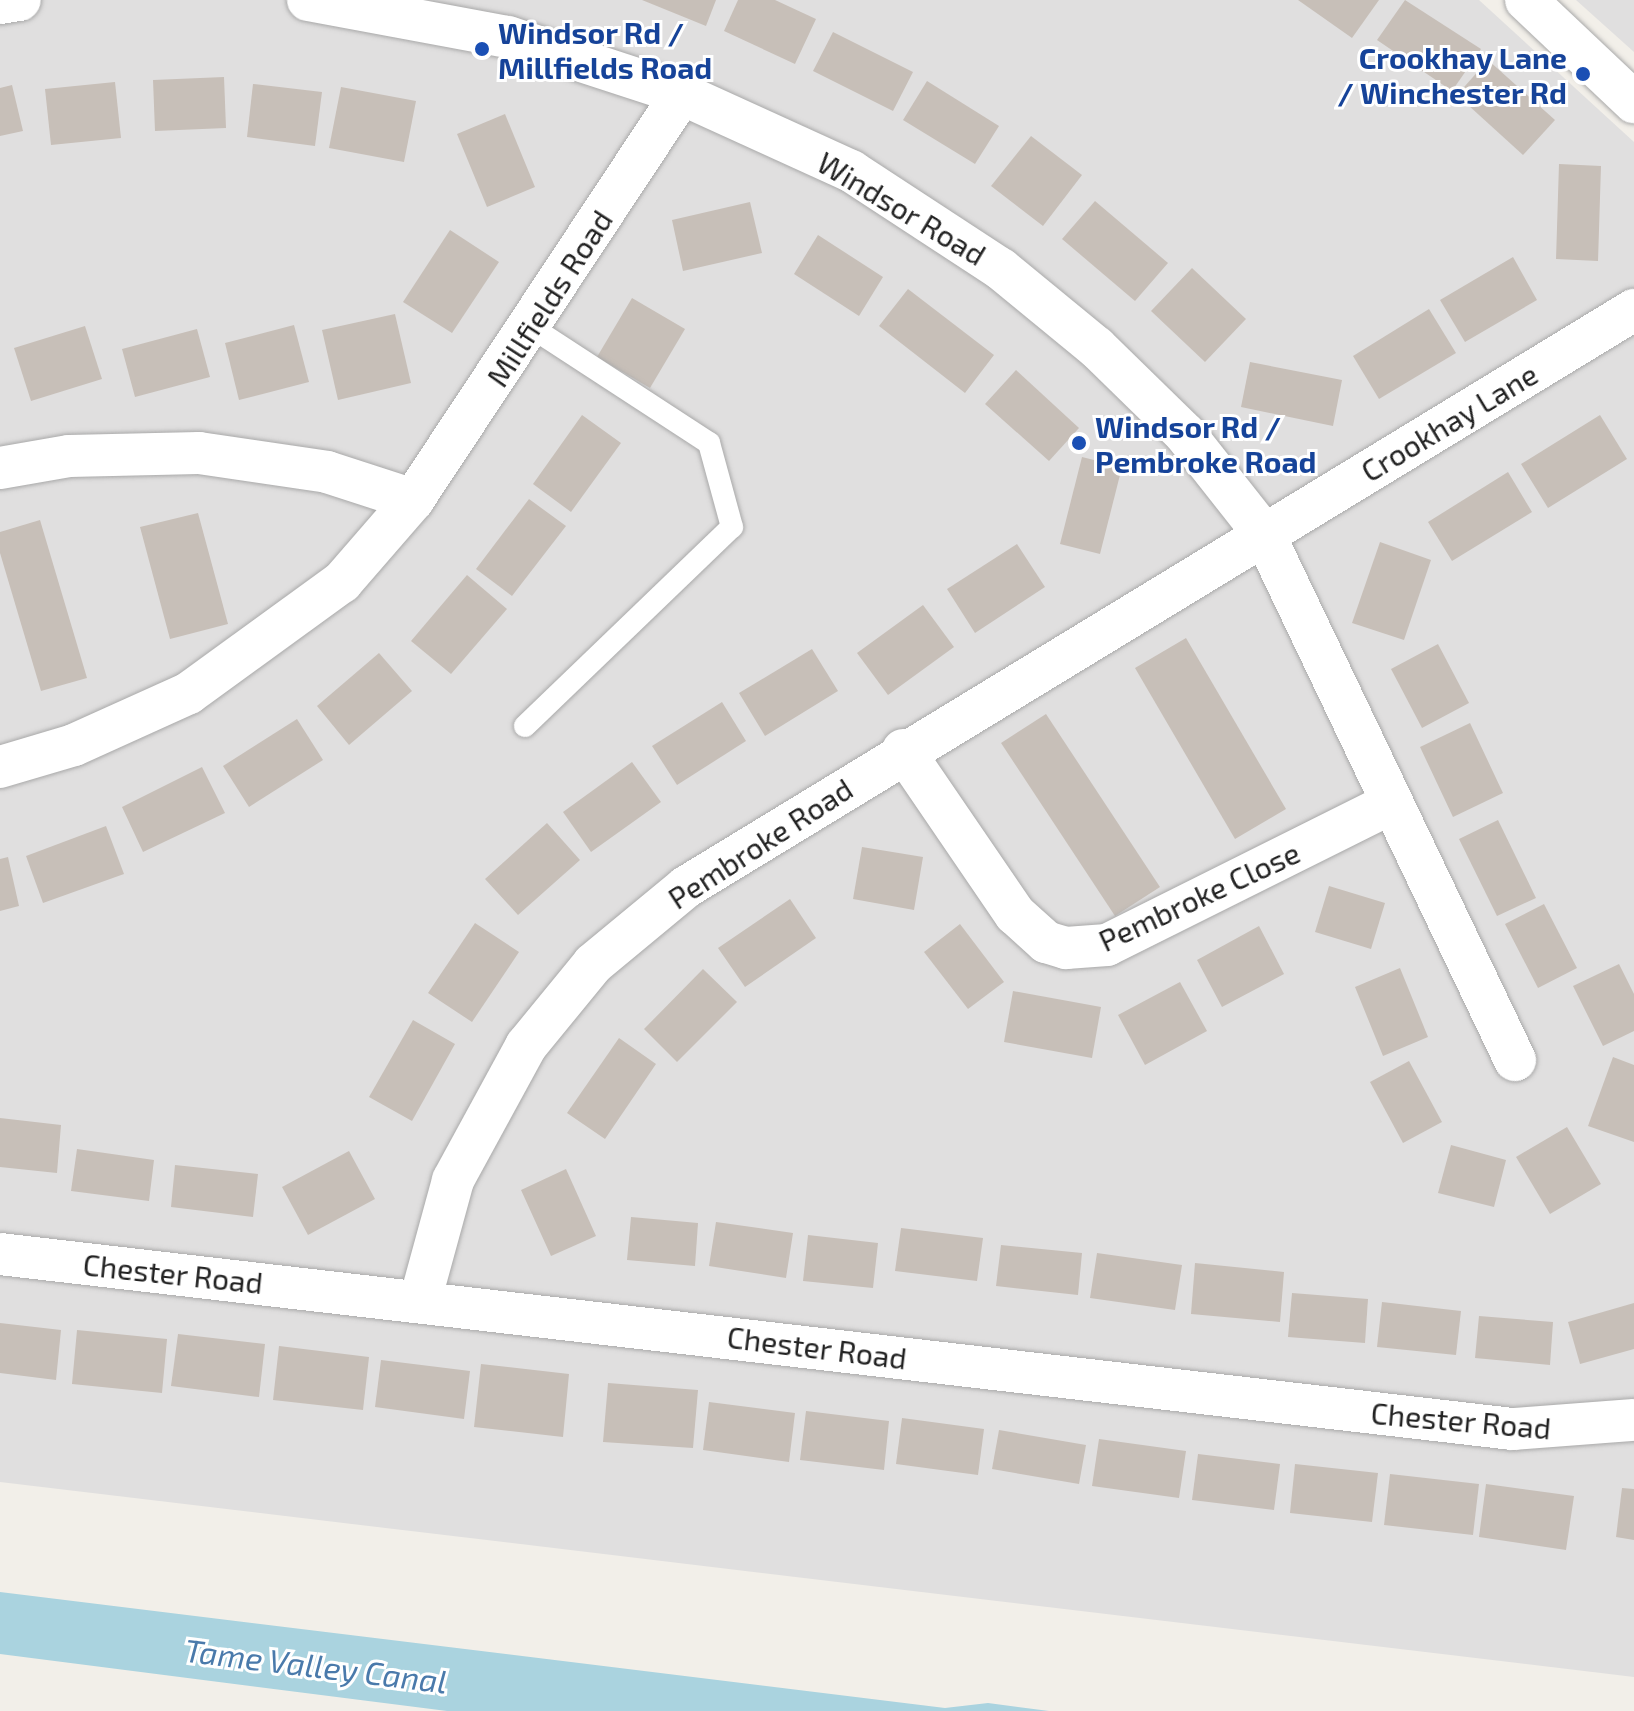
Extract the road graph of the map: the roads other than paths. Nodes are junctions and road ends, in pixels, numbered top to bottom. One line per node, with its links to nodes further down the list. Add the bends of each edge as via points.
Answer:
1 (20, 0): 3 (street)
2 (308, 0): 5 (street, Windsor Road, via 508,37)
3 (0, 3)
4 (1550, 7): 6 (street)
5 (682, 94): 8 (street, Millfields Road); 11 (street, Windsor Road, via 851,171 1001,269 1185,434)
6 (1634, 102)
7 (1634, 310): 11 (street, Crookhay Lane)
8 (531, 327): 10 (street, Millfields Road); 12 (lane, via 709,443 732,527)
9 (0, 468): 10 (street, via 69,456 199,453 327,472)
10 (413, 500): 14 (street, Millfields Road, via 342,582 243,660 132,721)
11 (1264, 534): 13 (street, Pembroke Road); 15 (street)
12 (525, 726)
13 (903, 750): 15 (street, Pembroke Close, via 1015,914 1046,942 1066,948 1107,945); 18 (street, Pembroke Road, via 686,887 593,964 558,1003 465,1152 437,1223)
14 (0, 767)
15 (1392, 803): 16 (street)
16 (1515, 1060)
17 (0, 1254): 18 (street, Chester Road)
18 (420, 1301): 19 (street, Chester Road, via 1513,1429)
19 (1634, 1420)

